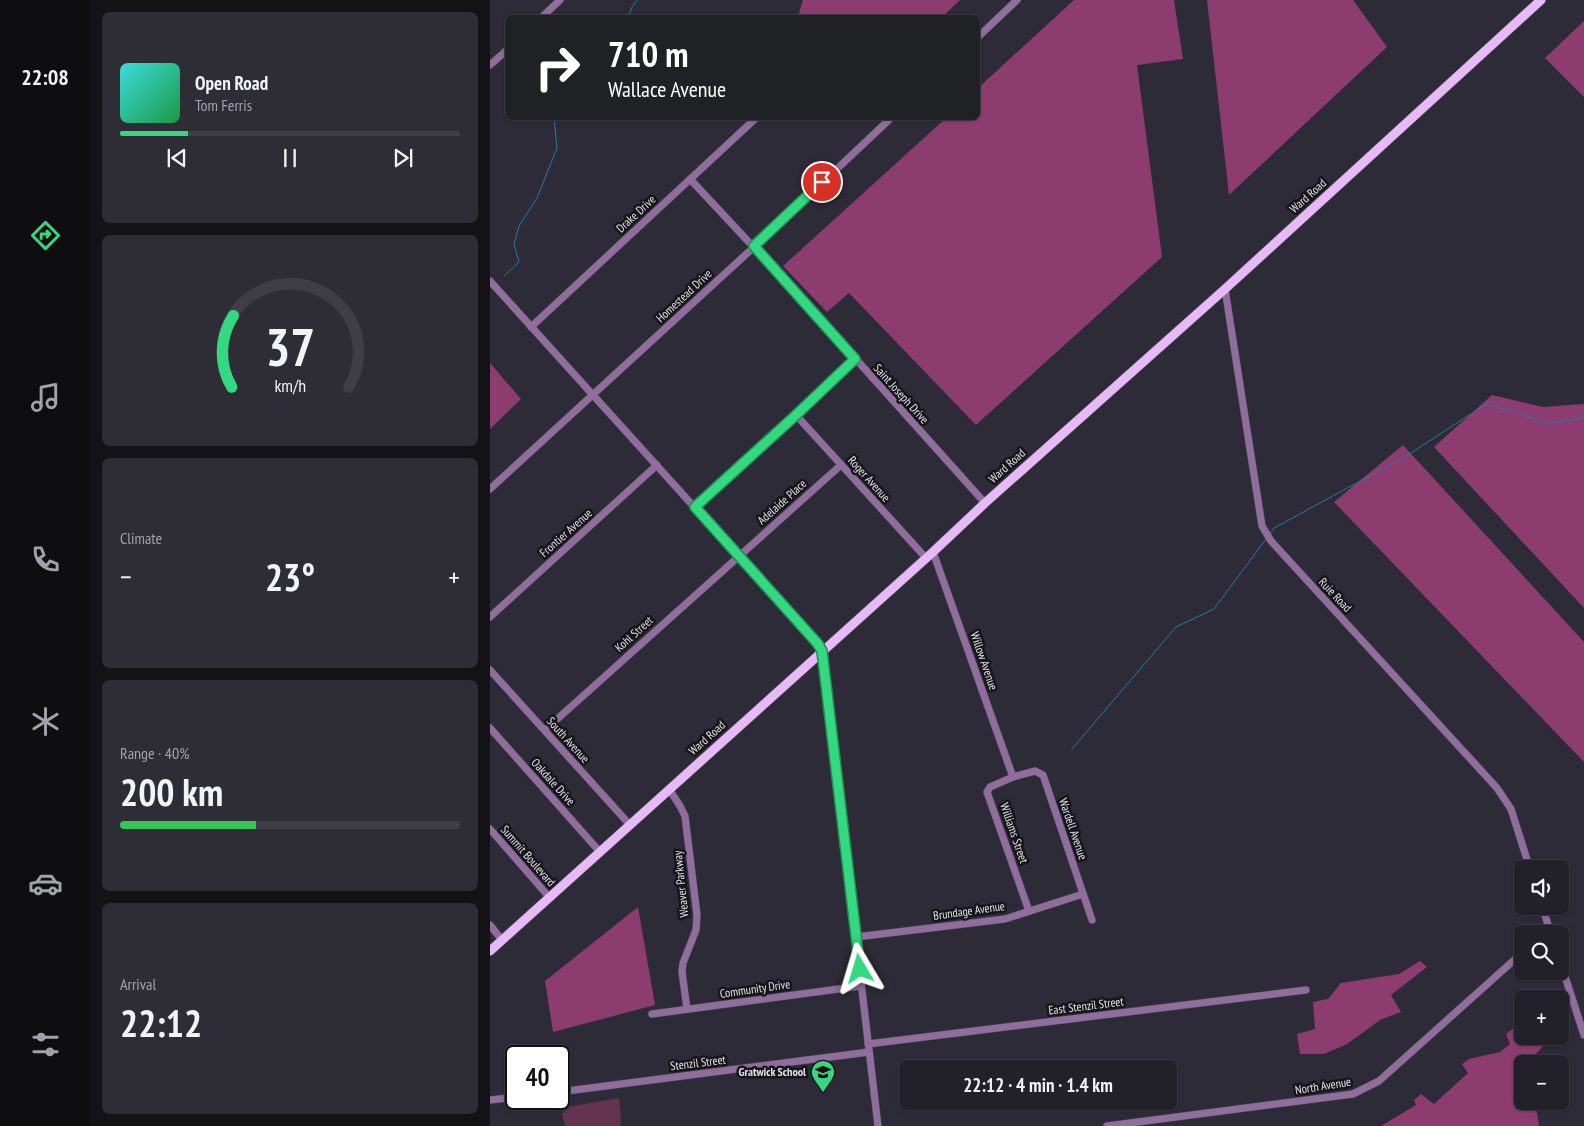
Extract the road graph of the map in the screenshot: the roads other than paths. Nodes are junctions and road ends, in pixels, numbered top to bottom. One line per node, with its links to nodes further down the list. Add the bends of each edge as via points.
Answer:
1 (560, 0): 4 (street)
2 (1017, 0): 5 (street)
3 (1541, 0): 13 (main road, Ward Road)
4 (545, 15)
5 (980, 34)
6 (505, 52): 7 (street)
7 (490, 65)
8 (754, 120): 10 (street, Drake Drive)
9 (889, 120): 11 (street, Homestead Drive)
10 (690, 179): 11 (street, Saint Joseph Drive); 14 (street, Drake Drive)
11 (754, 246): 15 (street, Saint Joseph Drive); 16 (street, Homestead Drive)
12 (490, 282): 14 (street)
13 (1225, 289): 21 (main road, Ward Road); 35 (street, Ruie Road, via 1262,526 1270,541 1497,788 1511,809)
14 (531, 327): 16 (street)
15 (855, 359): 17 (street); 21 (street, Saint Joseph Drive)
16 (593, 395): 18 (street); 20 (street, Homestead Drive)
17 (796, 415): 19 (street, Roger Avenue); 22 (street)
18 (657, 465): 22 (street); 25 (street, Frontier Avenue)
19 (841, 465): 23 (street, Roger Avenue); 24 (street, Adelaide Place)
20 (490, 490)
21 (985, 503): 23 (main road, Ward Road)
22 (695, 507): 24 (street)
23 (929, 555): 26 (main road, Ward Road); 30 (street, Willow Avenue)
24 (739, 556): 26 (street); 29 (street, Kohl Street)
25 (490, 617)
26 (822, 651): 31 (main road, Ward Road); 41 (street)
27 (490, 670): 29 (street, South Avenue)
28 (490, 728): 34 (street, Oakdale Drive)
29 (545, 730): 32 (street, South Avenue)
30 (1013, 777): 36 (street, Wardell Avenue, via 1035,771 1043,775); 38 (street, Williams Street, via 990,787 987,792)
31 (669, 789): 32 (main road, Ward Road); 48 (street, Weaver Parkway, via 684,816 697,915 696,930 682,972)
32 (630, 825): 34 (main road, Ward Road)
33 (490, 829): 37 (street, Summit Boulevard)
34 (600, 852): 37 (main road, Ward Road)
35 (1527, 860)
36 (1083, 894): 38 (street, Brundage Avenue); 39 (street, Wardell Avenue)
37 (550, 898): 42 (main road, Ward Road)
38 (1029, 911): 41 (street, Brundage Avenue, via 1005,919)
39 (1092, 920)
40 (490, 925): 42 (street)
41 (856, 937): 46 (street)
42 (502, 940): 43 (main road, Ward Road)
43 (490, 951)
44 (1514, 960): 57 (street, North Avenue, via 1378,1081 1353,1094)
45 (1566, 980): 50 (street)
46 (861, 986): 48 (street, Community Drive); 51 (street)
47 (1306, 990): 51 (street, East Stenzil Street)
48 (687, 1009): 49 (street, Community Drive)
49 (652, 1014)
50 (1584, 1035)
51 (868, 1044): 52 (street)
52 (869, 1052): 53 (street, Stenzil Street); 56 (street)
53 (570, 1091)
54 (505, 1098): 55 (street)
55 (490, 1100)
56 (878, 1126)
57 (1107, 1126)

